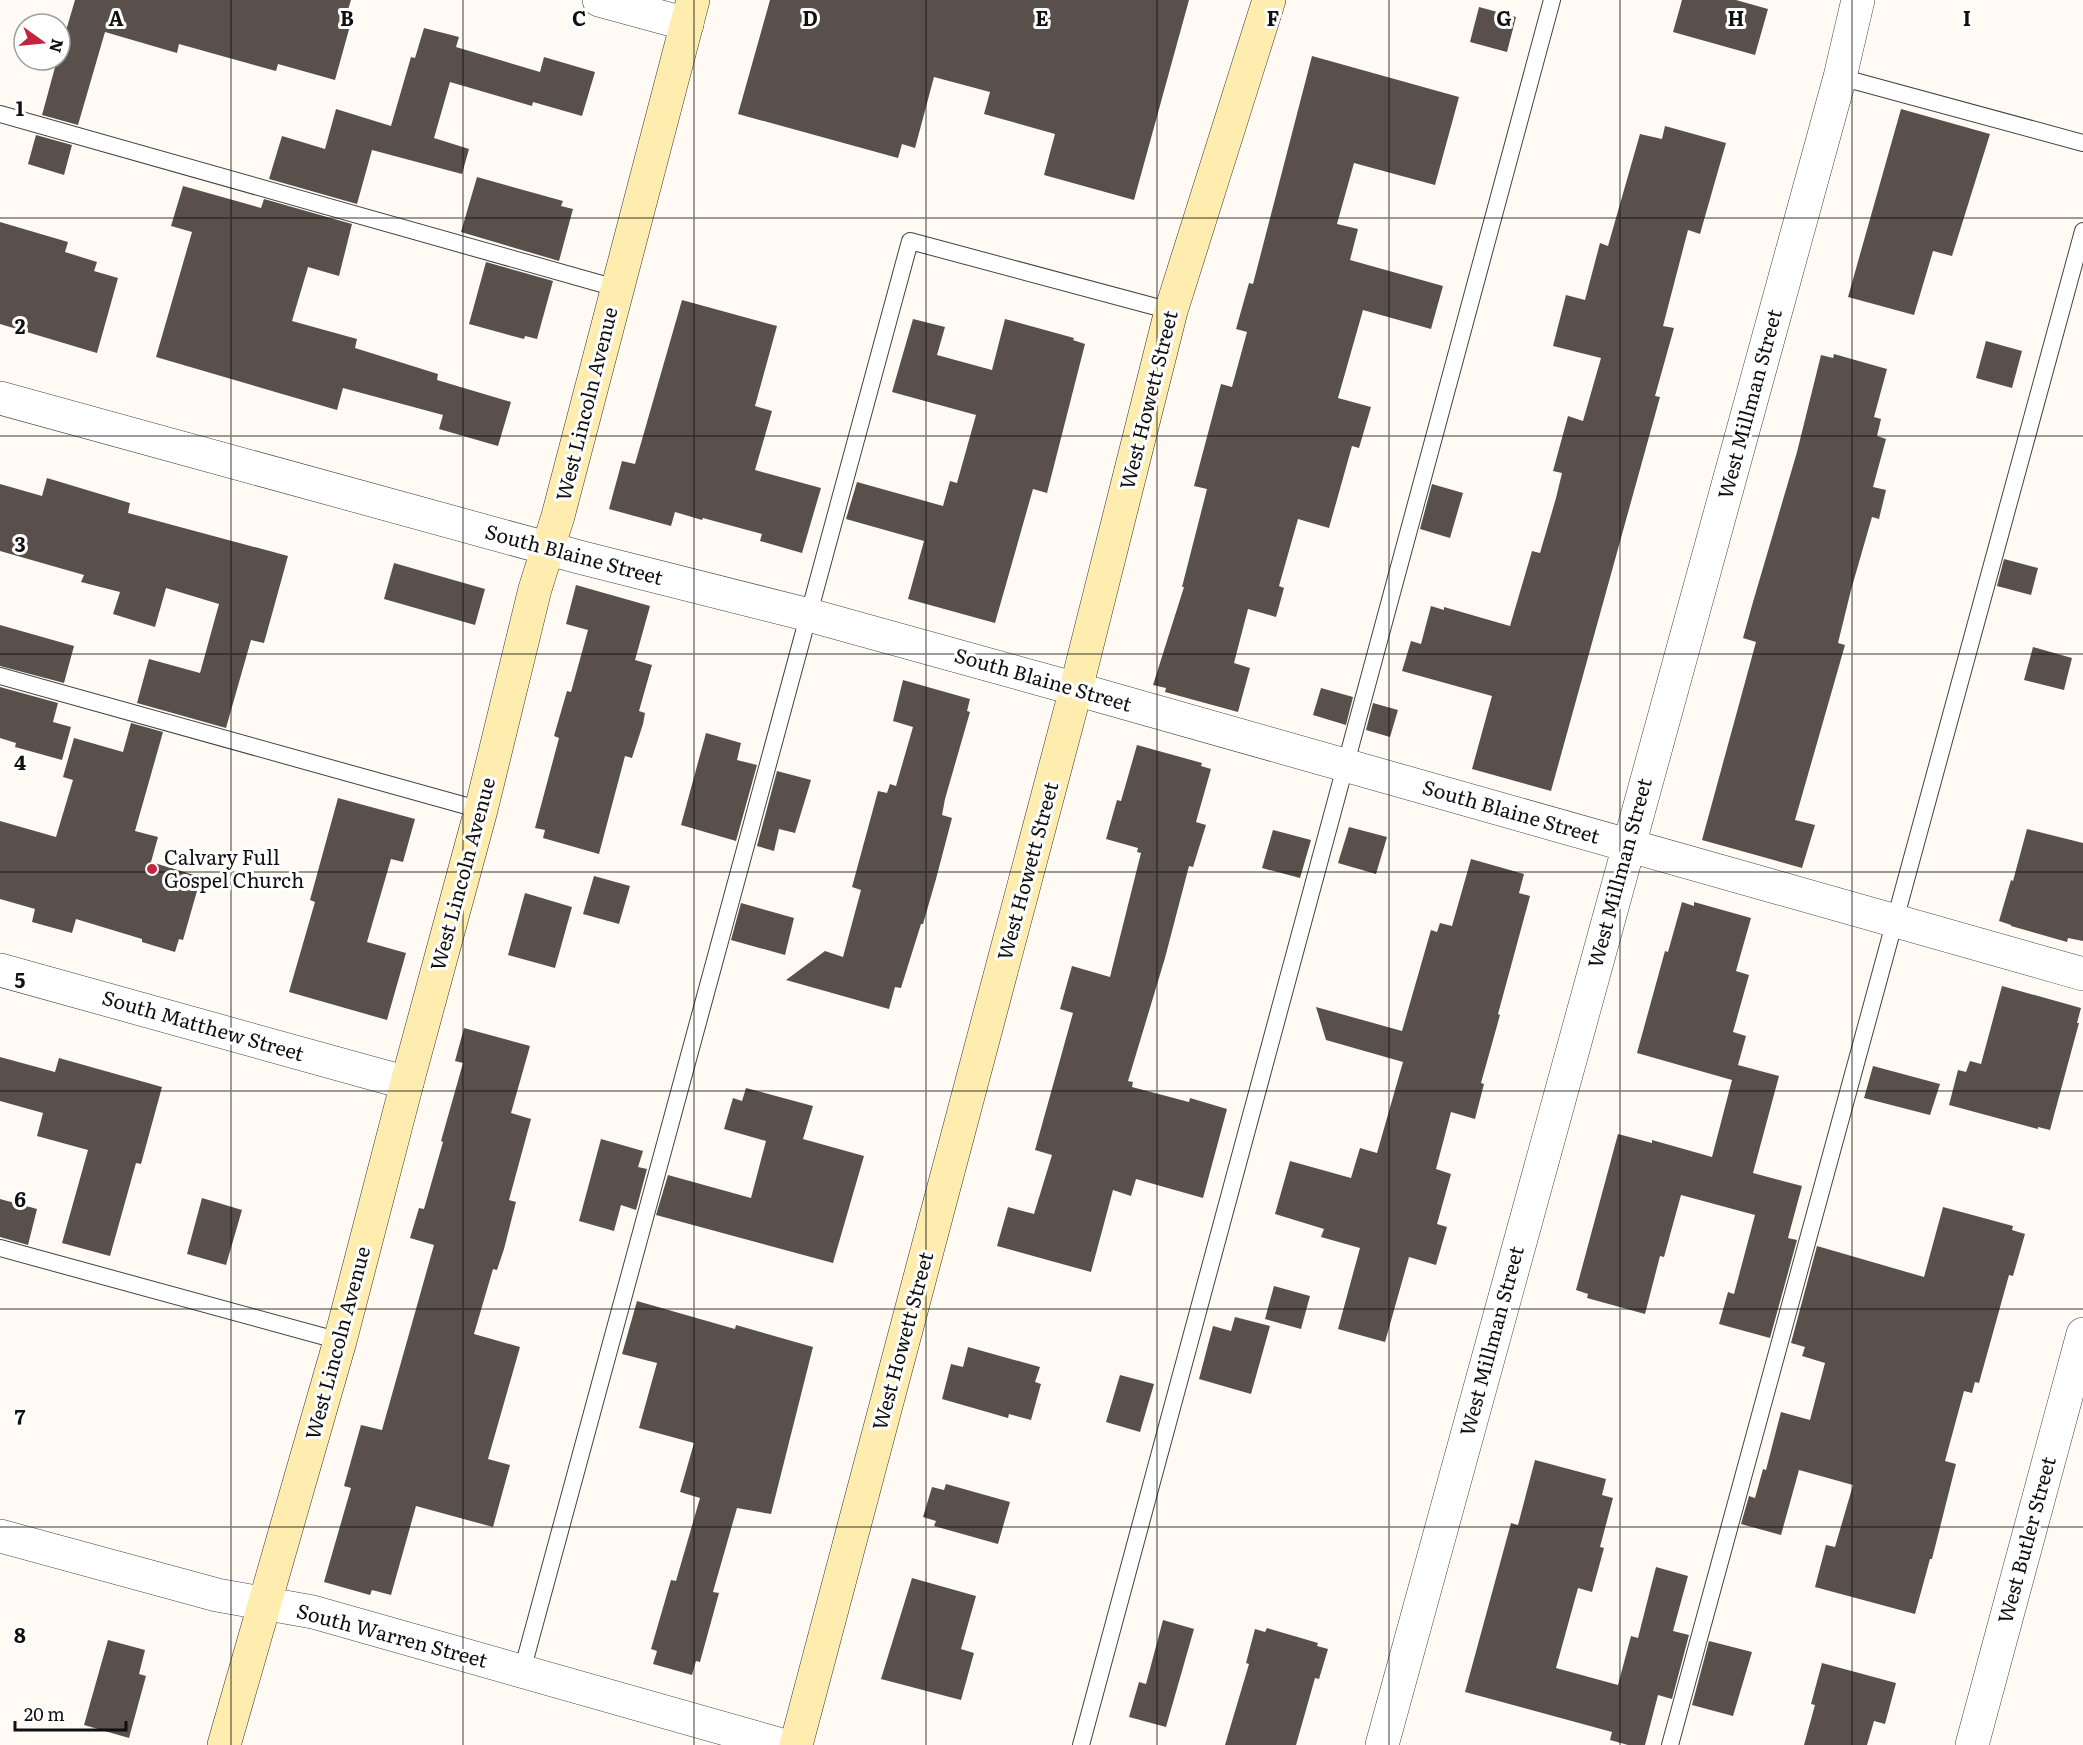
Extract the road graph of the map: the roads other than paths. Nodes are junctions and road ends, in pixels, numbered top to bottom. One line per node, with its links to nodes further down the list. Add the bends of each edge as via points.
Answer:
1 (599, 0): 5 (street)
2 (1269, 0): 11 (main road, West Howett Street)
3 (1552, 0): 17 (lane)
4 (1858, 0): 6 (street, West Millman Street)
5 (690, 12): 10 (main road, West Lincoln Avenue)
6 (1840, 77): 8 (lane); 19 (street, West Millman Street)
7 (0, 114): 10 (lane)
8 (2083, 142)
9 (2083, 231): 20 (lane)
10 (616, 288): 13 (main road, West Lincoln Avenue)
11 (1171, 311): 14 (lane, via 910,241); 16 (main road, West Howett Street)
12 (0, 398): 13 (street, South Blaine Street)
13 (548, 548): 14 (street, South Blaine Street); 18 (main road, West Lincoln Avenue)
14 (809, 615): 16 (street, South Blaine Street); 29 (lane)
15 (0, 676): 18 (lane)
16 (1076, 689): 17 (street, South Blaine Street); 32 (main road, West Howett Street)
17 (1346, 765): 19 (street, South Blaine Street); 33 (lane)
18 (481, 810): 23 (main road, West Lincoln Avenue)
19 (1628, 845): 20 (street, South Blaine Street); 34 (street, West Millman Street)
20 (1895, 921): 22 (street, South Blaine Street); 35 (lane)
21 (0, 970): 23 (street, South Matthew Street)
22 (2083, 974)
23 (406, 1083): 26 (main road, West Lincoln Avenue)
24 (0, 1248): 26 (lane)
25 (2083, 1335): 36 (street, West Butler Street)
26 (340, 1341): 28 (main road, West Lincoln Avenue)
27 (0, 1536): 28 (street, South Warren Street, via 217,1595)
28 (264, 1602): 29 (street, South Warren Street); 30 (main road, West Lincoln Avenue)
29 (522, 1671): 31 (street, South Warren Street)
30 (224, 1745)
31 (782, 1745)
32 (796, 1745)
33 (1081, 1745)
34 (1382, 1745)
35 (1670, 1745)
36 (1972, 1745)

